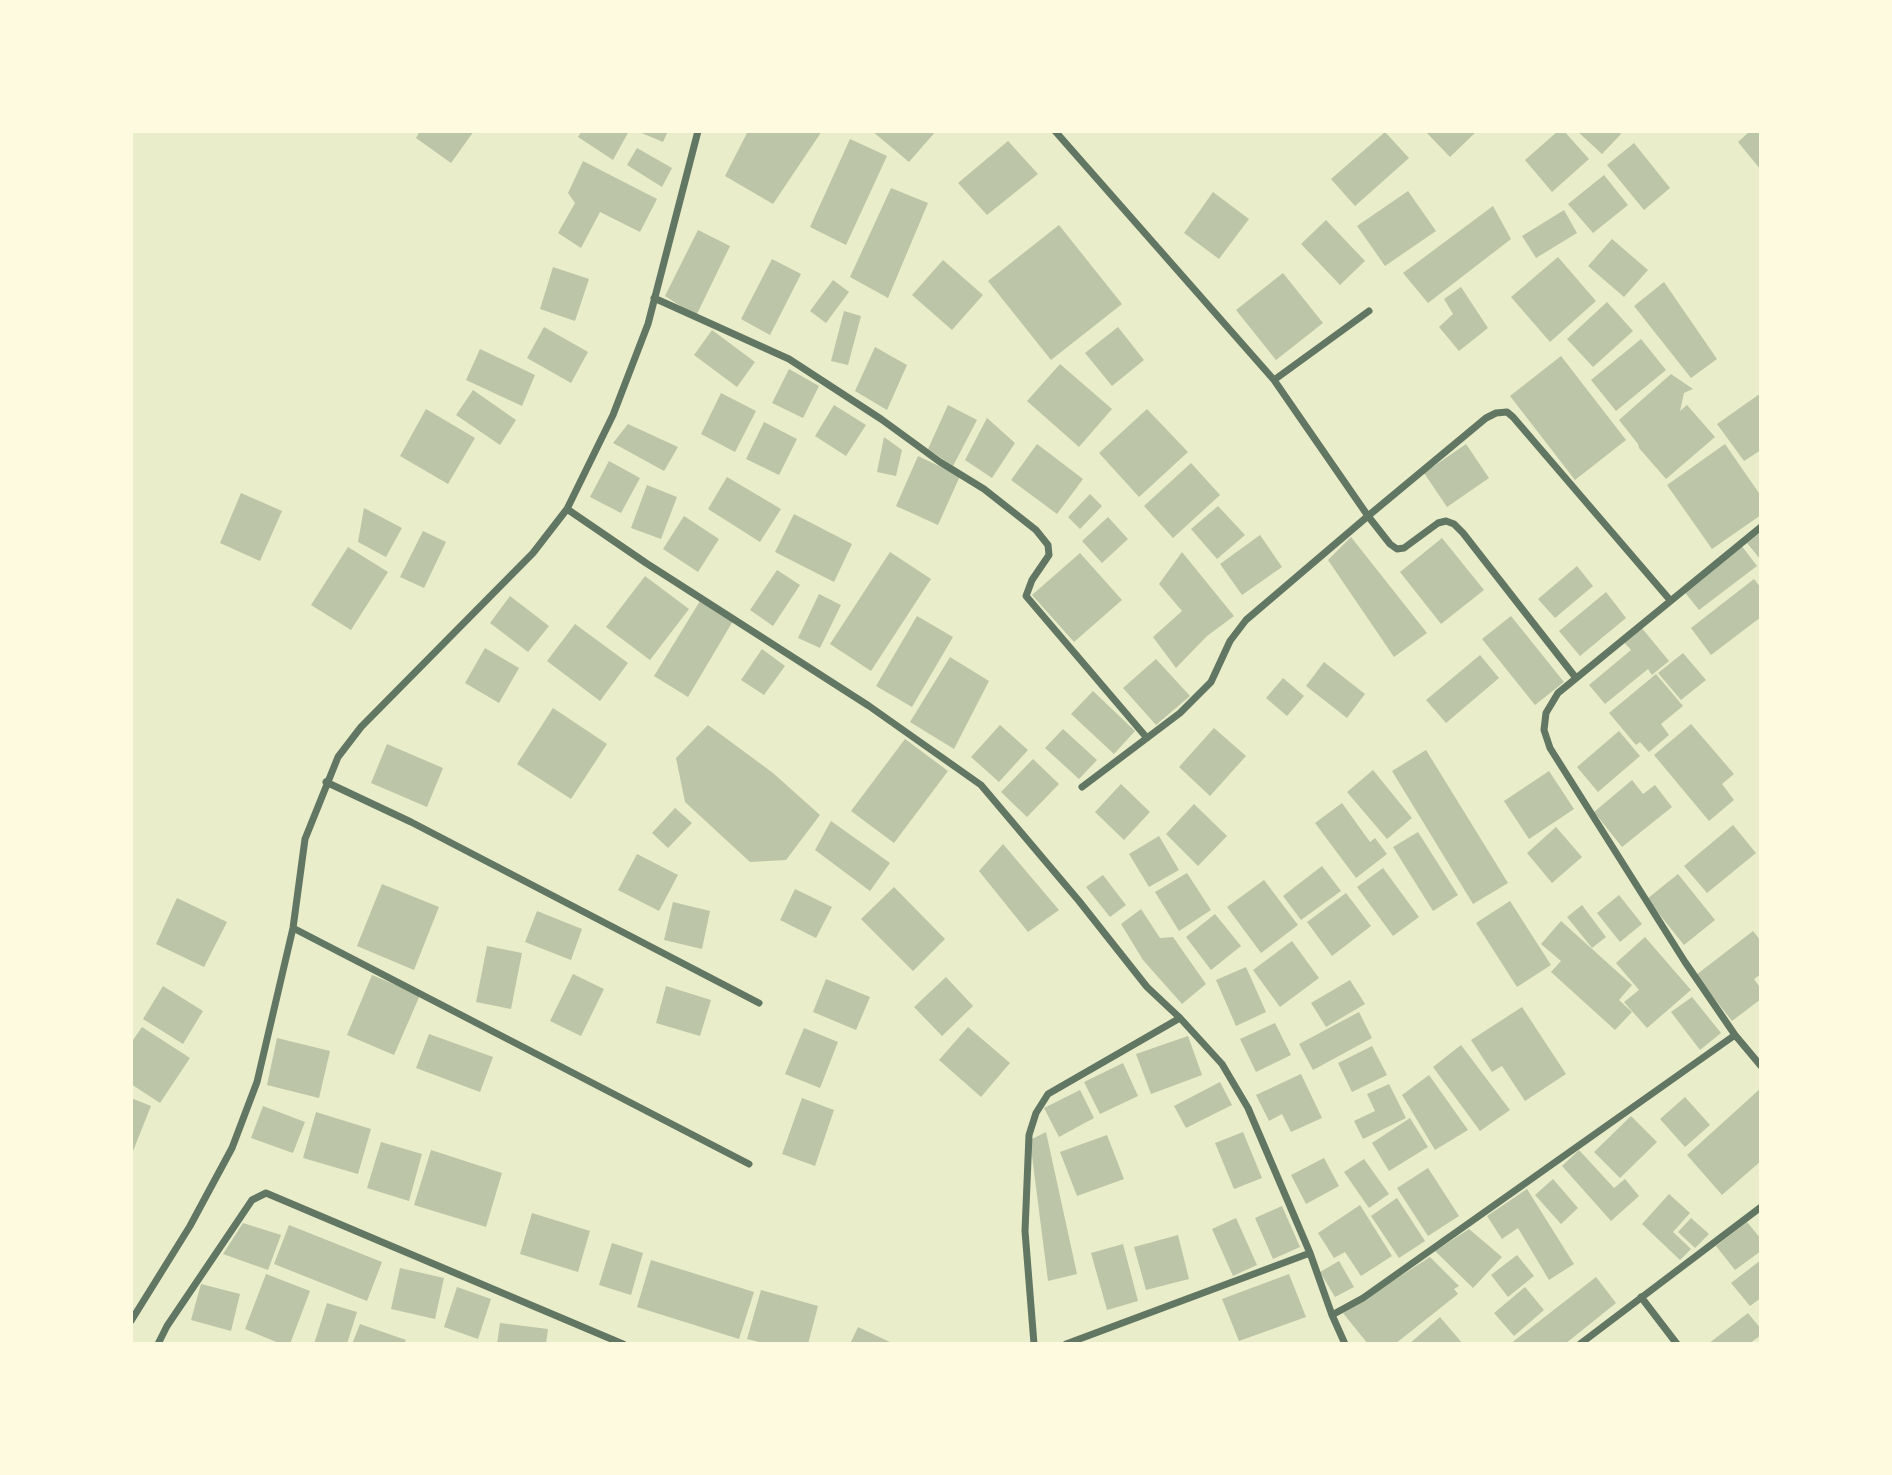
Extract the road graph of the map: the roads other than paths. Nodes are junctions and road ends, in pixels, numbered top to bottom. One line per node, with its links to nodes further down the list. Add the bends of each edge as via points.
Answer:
1 (698, 131): 3 (street)
2 (1055, 131): 5 (street)
3 (654, 298): 6 (street, via 613,415); 11 (street, via 789,359 974,482 1036,530 1048,545 1049,555 1026,596)
4 (1369, 311): 5 (street)
5 (1274, 380): 7 (street)
6 (567, 509): 12 (street, via 533,553 361,727); 16 (street, via 869,705 981,785 1147,987)
7 (1368, 516): 9 (street, via 1486,418 1507,412); 10 (street, via 1397,549 1438,523 1454,524); 11 (street, via 1246,620 1230,641 1211,682)
8 (1761, 527): 9 (street)
9 (1670, 600): 10 (street)
10 (1576, 678): 17 (street, via 1558,693 1546,713 1544,730 1550,748)
11 (1147, 738): 13 (street)
12 (326, 782): 14 (street, via 305,839); 15 (street)
13 (1082, 787)
14 (293, 928): 19 (street); 24 (street, via 257,1082 232,1148)
15 (759, 1003)
16 (1180, 1018): 21 (street, via 1223,1064 1248,1108); 27 (street, via 1048,1094 1036,1113 1029,1135 1026,1231)
17 (1735, 1035): 18 (street); 23 (street, via 1363,1298)
18 (1761, 1066)
19 (749, 1164)
20 (1761, 1207): 22 (street)
21 (1310, 1253): 23 (street); 28 (street)
22 (1641, 1297): 30 (street); 31 (street)
23 (1332, 1315): 29 (street)
24 (131, 1321)
25 (162, 1342): 26 (street, via 167,1326 252,1200 267,1193)
26 (623, 1344)
27 (1034, 1344)
28 (1066, 1344)
29 (1345, 1344)
30 (1580, 1344)
31 (1677, 1344)

